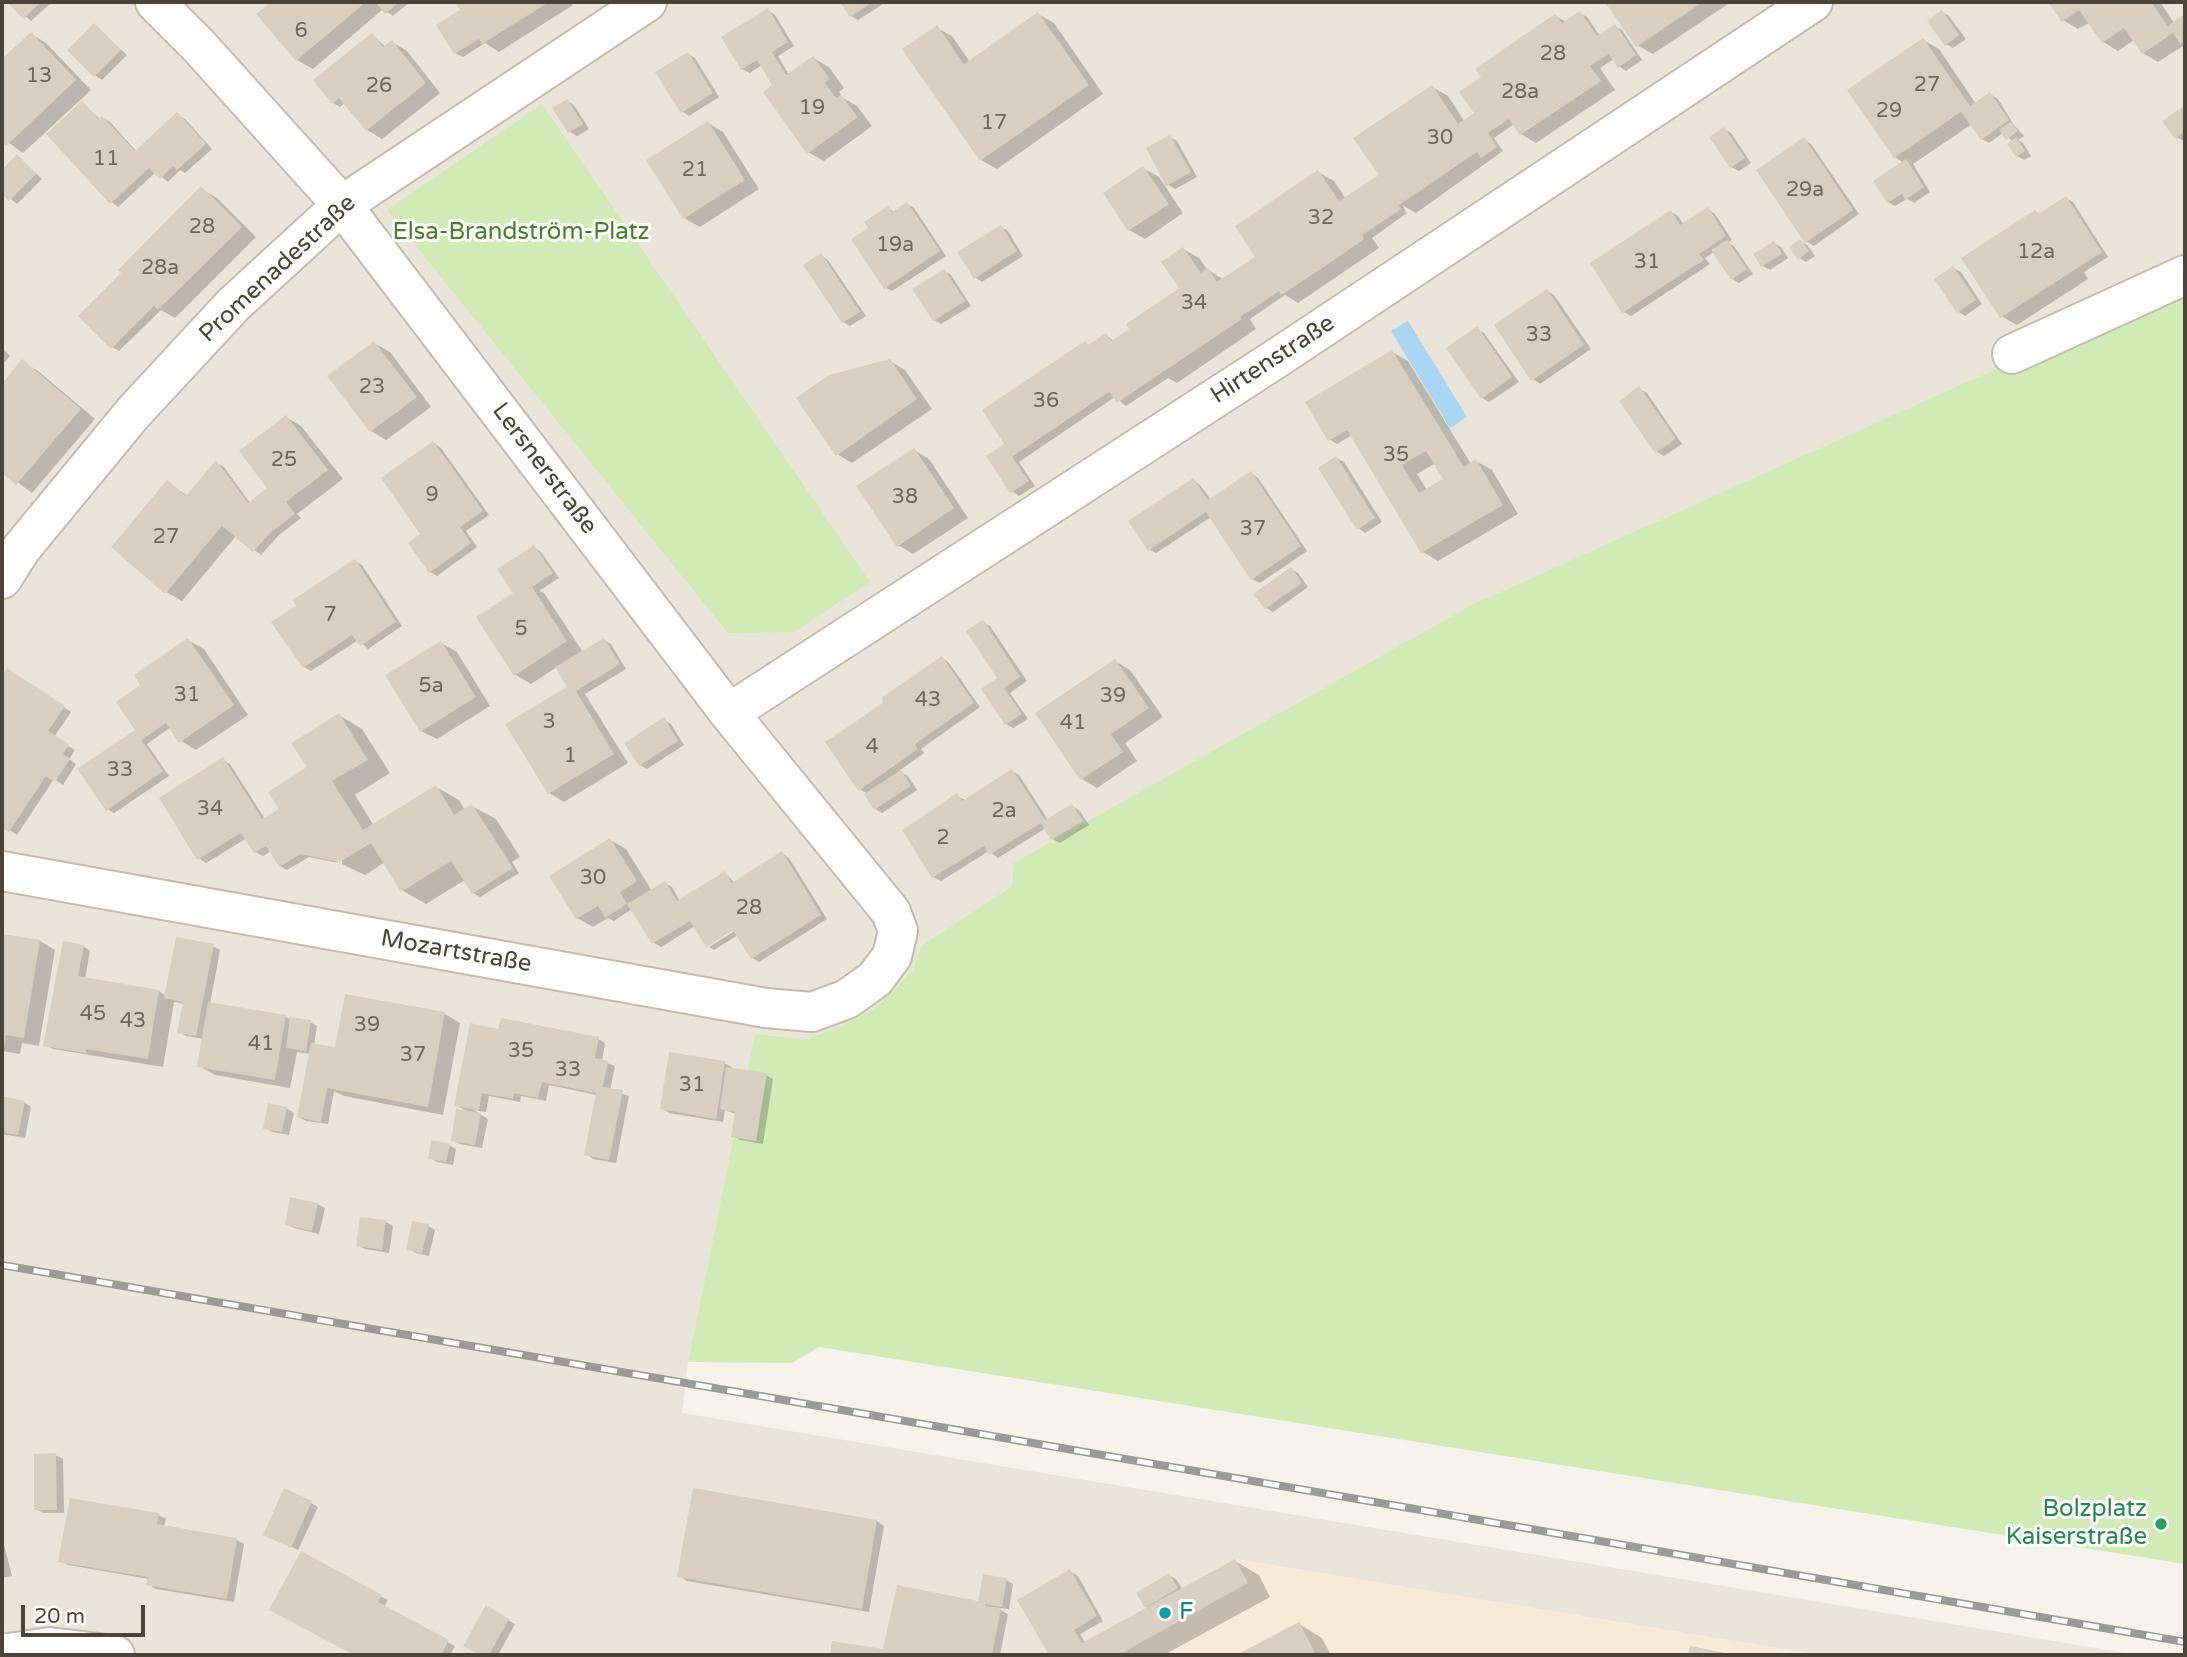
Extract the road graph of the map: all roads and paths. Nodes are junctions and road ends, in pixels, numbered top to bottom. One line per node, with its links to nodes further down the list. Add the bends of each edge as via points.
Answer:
1 (155, 2): 4 (street, Lersnerstraße)
2 (647, 2): 4 (street, Promenadestraße)
3 (1813, 2): 8 (street, Hirtenstraße, via 1277,358)
4 (342, 205): 7 (street, Promenadestraße, via 233,305); 8 (street, Lersnerstraße)
5 (2185, 275): 6 (street)
6 (2012, 354)
7 (8, 553)
8 (729, 713): 10 (street, Lersnerstraße, via 891,912 898,931)
9 (2, 871): 10 (street, Mozartstraße, via 800,1011 812,1012 847,999 875,979)
10 (892, 956)
11 (2, 1654): 12 (street, via 50,1647)
12 (115, 1655)

